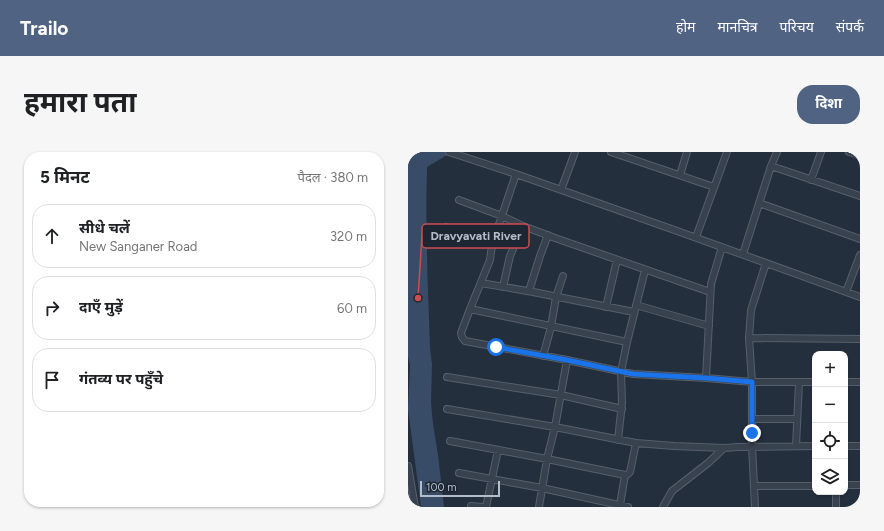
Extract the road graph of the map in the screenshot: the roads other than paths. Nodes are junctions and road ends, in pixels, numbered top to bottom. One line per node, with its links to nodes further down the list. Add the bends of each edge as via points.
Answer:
1 (449, 152): 11 (street)
2 (575, 152): 15 (street)
3 (611, 152): 12 (street)
4 (687, 152): 12 (street)
5 (727, 152): 14 (street)
6 (776, 152): 10 (street)
7 (821, 152): 13 (street)
8 (849, 152): 9 (street)
9 (860, 155)
10 (771, 166): 13 (street); 18 (street)
11 (516, 174): 15 (street); 19 (street)
12 (680, 175): 14 (street)
13 (811, 180): 16 (street)
14 (714, 187): 23 (street)
15 (561, 190): 23 (street)
16 (860, 196)
17 (458, 200): 19 (street)
18 (759, 203): 24 (street); 27 (street)
19 (502, 216): 20 (street); 25 (street)
20 (523, 226): 22 (street); 34 (street, via 510,256)
21 (446, 227): 25 (street)
22 (548, 235): 29 (street); 35 (street)
23 (696, 238): 26 (street)
24 (860, 239)
25 (492, 245): 33 (street, via 490,260)
26 (722, 247): 27 (street); 36 (street)
27 (743, 254): 30 (street)
28 (860, 255): 37 (street)
29 (617, 260): 31 (street); 41 (street)
30 (766, 263): 37 (street); 46 (street, via 751,310)
31 (645, 270): 36 (street); 40 (street)
32 (563, 276): 38 (street)
33 (481, 283): 34 (street); 42 (street)
34 (503, 287): 35 (street)
35 (529, 291): 38 (street)
36 (710, 292): 44 (street)
37 (846, 292): 39 (street)
38 (556, 297): 41 (street); 45 (street)
39 (860, 297)
40 (636, 305): 43 (street); 44 (street)
41 (606, 307): 43 (street)
42 (470, 309): 45 (street); 49 (street, via 461,333 465,341)
43 (634, 312): 48 (street)
44 (708, 326): 53 (street)
45 (551, 327): 48 (street); 49 (street)
46 (749, 338): 47 (street); 54 (street)
47 (860, 339)
48 (627, 342): 51 (street)
49 (543, 356): 50 (street)
50 (567, 360): 51 (street); 59 (street)
51 (622, 372): 53 (street); 61 (street)
52 (447, 377): 59 (street)
53 (706, 378): 54 (street)
54 (752, 382): 55 (street); 63 (street)
55 (799, 382): 56 (street); 62 (street)
56 (812, 382)
57 (848, 382): 58 (street)
58 (860, 382)
59 (561, 395): 61 (street); 64 (street)
60 (447, 409): 64 (street)
61 (622, 409): 66 (street)
62 (797, 419): 63 (street); 69 (street)
63 (752, 420): 68 (street)
64 (555, 427): 66 (street); 75 (street)
65 (450, 440): 74 (street)
66 (618, 440): 67 (street)
67 (636, 443): 73 (street); 78 (street, via 630,472)
68 (752, 446): 69 (street); 73 (street); 81 (street)
69 (796, 446): 70 (street)
70 (812, 446)
71 (848, 446): 72 (street)
72 (860, 446)
73 (724, 448): 93 (street, via 672,491)
74 (498, 450): 75 (street); 79 (street)
75 (547, 458): 78 (street); 84 (street)
76 (408, 466): 88 (street)
77 (459, 473): 79 (street)
78 (625, 475): 86 (street)
79 (492, 479): 84 (street); 90 (street)
80 (860, 485): 83 (street)
81 (754, 486): 82 (street); 94 (street)
82 (812, 486)
83 (848, 486)
84 (542, 488): 86 (street); 91 (street)
85 (836, 495): 95 (street)
86 (620, 505): 92 (street)
87 (471, 506): 89 (street)
88 (414, 507)
89 (483, 507)
90 (486, 507)
91 (539, 507)
92 (628, 507)
93 (663, 507)
94 (755, 507)
95 (836, 507)

